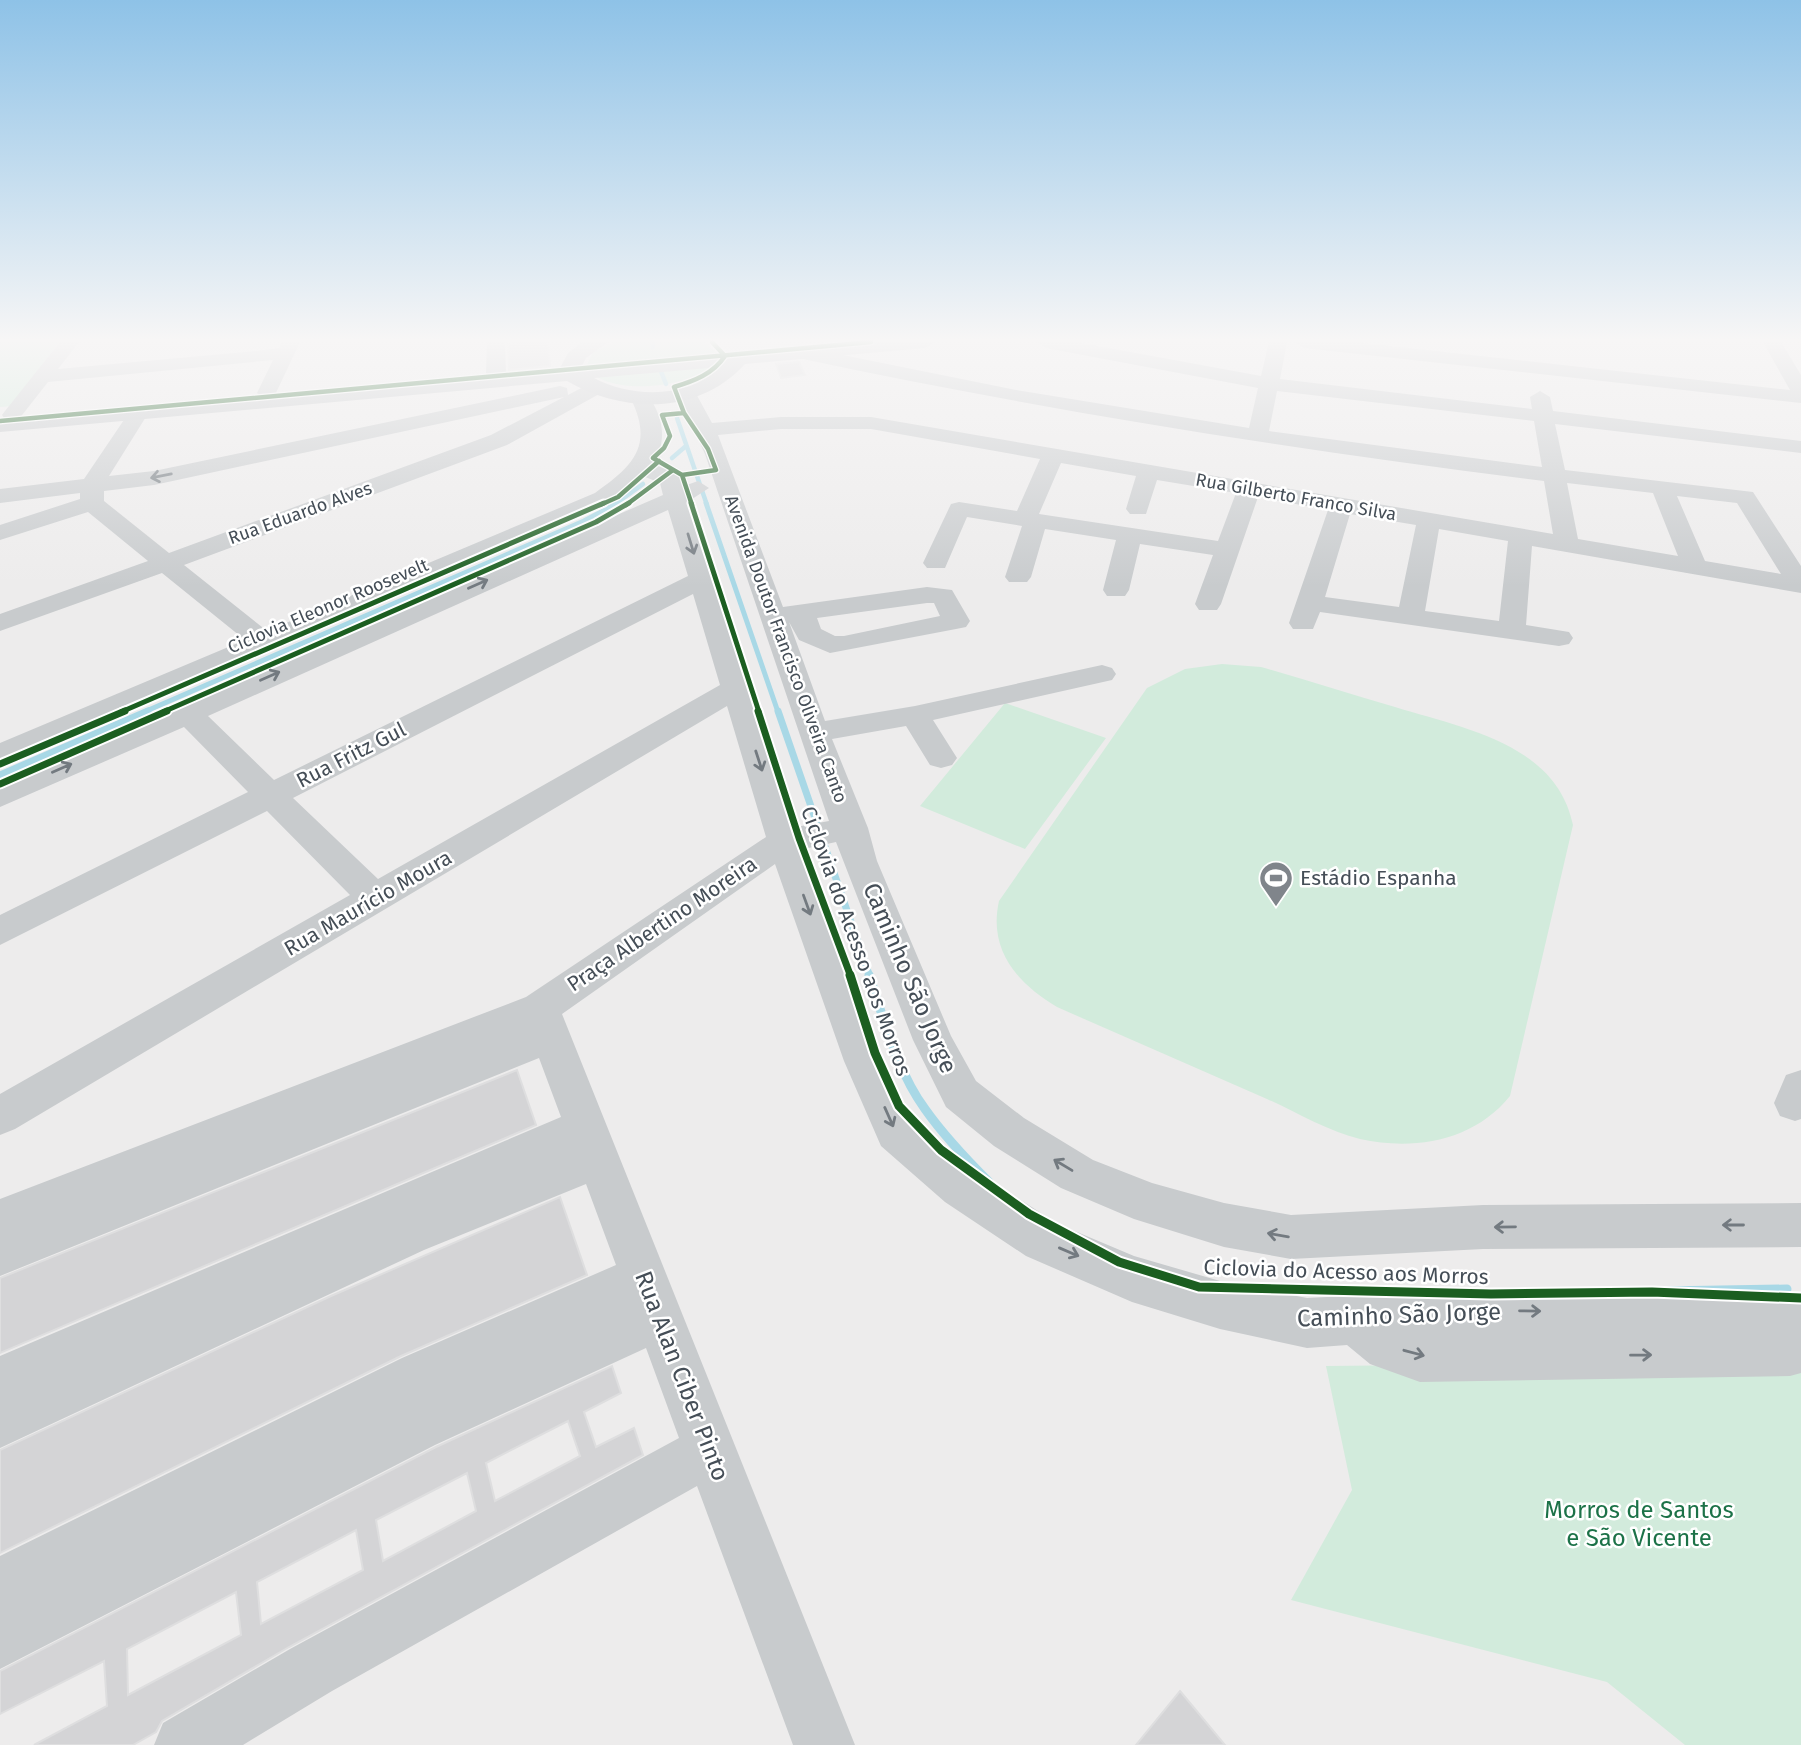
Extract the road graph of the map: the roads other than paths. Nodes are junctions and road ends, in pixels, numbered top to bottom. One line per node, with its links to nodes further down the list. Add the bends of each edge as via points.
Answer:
1 (132, 423): 25 (street)
2 (423, 423): 25 (street, one-way to 25)
3 (521, 423): 36 (street, Rua Eduardo Alves, via 499,440)
4 (651, 423): 17 (street, via 653,447)
5 (703, 423): 13 (street, Avenida Doutor Francisco Oliveira Canto)
6 (776, 423): 13 (street, Rua Gilberto Franco Silva)
7 (820, 423): 12 (street, Rua Gilberto Franco Silva)
8 (1182, 423): 14 (street)
9 (1255, 423): 14 (street)
10 (1546, 423): 20 (street)
11 (1593, 423): 15 (street)
12 (871, 424): 16 (street, Rua Gilberto Franco Silva)
13 (706, 430): 19 (street, Avenida Doutor Francisco Oliveira Canto)
14 (1250, 435): 20 (street); 21 (street)
15 (1801, 447)
16 (1053, 455): 18 (street, Rua Gilberto Franco Silva); 29 (street)
17 (639, 466): 23 (street); 50 (street, via 624,484 592,503)
18 (1148, 472): 21 (street, Rua Gilberto Franco Silva); 28 (street)
19 (720, 476): 23 (street); 45 (street, Avenida Doutor Francisco Oliveira Canto)
20 (1555, 476): 22 (street); 34 (street)
21 (1219, 484): 24 (street, Rua Gilberto Franco Silva)
22 (1662, 487): 38 (street); 41 (street, via 1745,497)
23 (680, 489): 40 (street, one-way to 40); 55 (street, one-way to 23)
24 (1249, 489): 27 (street, Rua Gilberto Franco Silva); 35 (street)
25 (92, 494): 26 (street); 31 (street); 36 (street)
26 (0, 496)
27 (1341, 505): 30 (street, Rua Gilberto Franco Silva); 46 (street, via 1307,613)
28 (1138, 509)
29 (1030, 520): 32 (street); 37 (street, via 959,509); 39 (street)
30 (1429, 520): 33 (street, Rua Gilberto Franco Silva); 46 (street)
31 (0, 533)
32 (1130, 535): 35 (street); 42 (street)
33 (1521, 536): 34 (street, Rua Gilberto Franco Silva); 48 (street)
34 (1567, 544): 38 (street, Rua Gilberto Franco Silva)
35 (1229, 550): 43 (street)
36 (165, 561): 47 (street, Rua Eduardo Alves); 50 (street)
37 (936, 563)
38 (1695, 566): 41 (street, Rua Gilberto Franco Silva)
39 (1018, 577)
40 (702, 579): 52 (street); 60 (street, Rua Fritz Gul)
41 (1801, 584)
42 (1116, 590)
43 (1208, 604)
44 (802, 612): 44 (street, via 937,595 943,596 956,621 830,645 809,634); 45 (street)
45 (774, 616): 57 (street, Avenida Doutor Francisco Oliveira Canto)
46 (1410, 617): 48 (street)
47 (0, 622)
48 (1512, 632): 49 (street)
49 (1559, 638)
50 (264, 642): 58 (street)
51 (1102, 674): 53 (street)
52 (736, 688): 63 (street, one-way to 63); 64 (street, Rua Maurício Moura)
53 (1010, 693): 54 (street); 56 (street)
54 (1061, 705)
55 (187, 713): 60 (street); 61 (street, one-way to 55)
56 (915, 715): 57 (street); 59 (street)
57 (815, 732): 62 (street, Avenida Doutor Francisco Oliveira Canto)
58 (0, 755)
59 (941, 758)
60 (272, 794): 64 (street); 65 (street, Rua Fritz Gul)
61 (0, 796)
62 (847, 829): 63 (street); 70 (street, Caminho São Jorge, one-way to 62, via 1483,1227 1292,1237 1224,1225 1150,1204 1077,1174 1009,1132 961,1094 933,1040)
63 (796, 839): 66 (street, Praça Albertino Moreira); 74 (street, Caminho São Jorge, one-way to 74, via 864,1061 896,1132 961,1187 1042,1240 1132,1279 1220,1306 1307,1323)
64 (376, 899): 67 (street, Rua Maurício Moura)
65 (0, 931)
66 (545, 1022): 68 (street, Rua Alan Ciber Pinto); 69 (street); 71 (street)
67 (0, 1116)
68 (592, 1143): 72 (street, Rua Alan Ciber Pinto); 76 (street); 77 (street, via 408,1234)
69 (0, 1221)
70 (1801, 1225)
71 (0, 1253)
72 (651, 1297): 78 (street, Rua Alan Ciber Pinto); 79 (street, via 420,1376); 80 (street, via 416,1426)
73 (1801, 1318): 74 (street, Caminho São Jorge, one-way to 73, via 1519,1311)
74 (1355, 1320): 75 (street, one-way to 75, via 1388,1346 1420,1357)
75 (1801, 1348)
76 (0, 1382)
77 (0, 1422)
78 (710, 1450): 81 (street, via 311,1670); 82 (street, Rua Alan Ciber Pinto)
79 (0, 1586)
80 (0, 1639)
81 (185, 1745)
82 (824, 1745)

